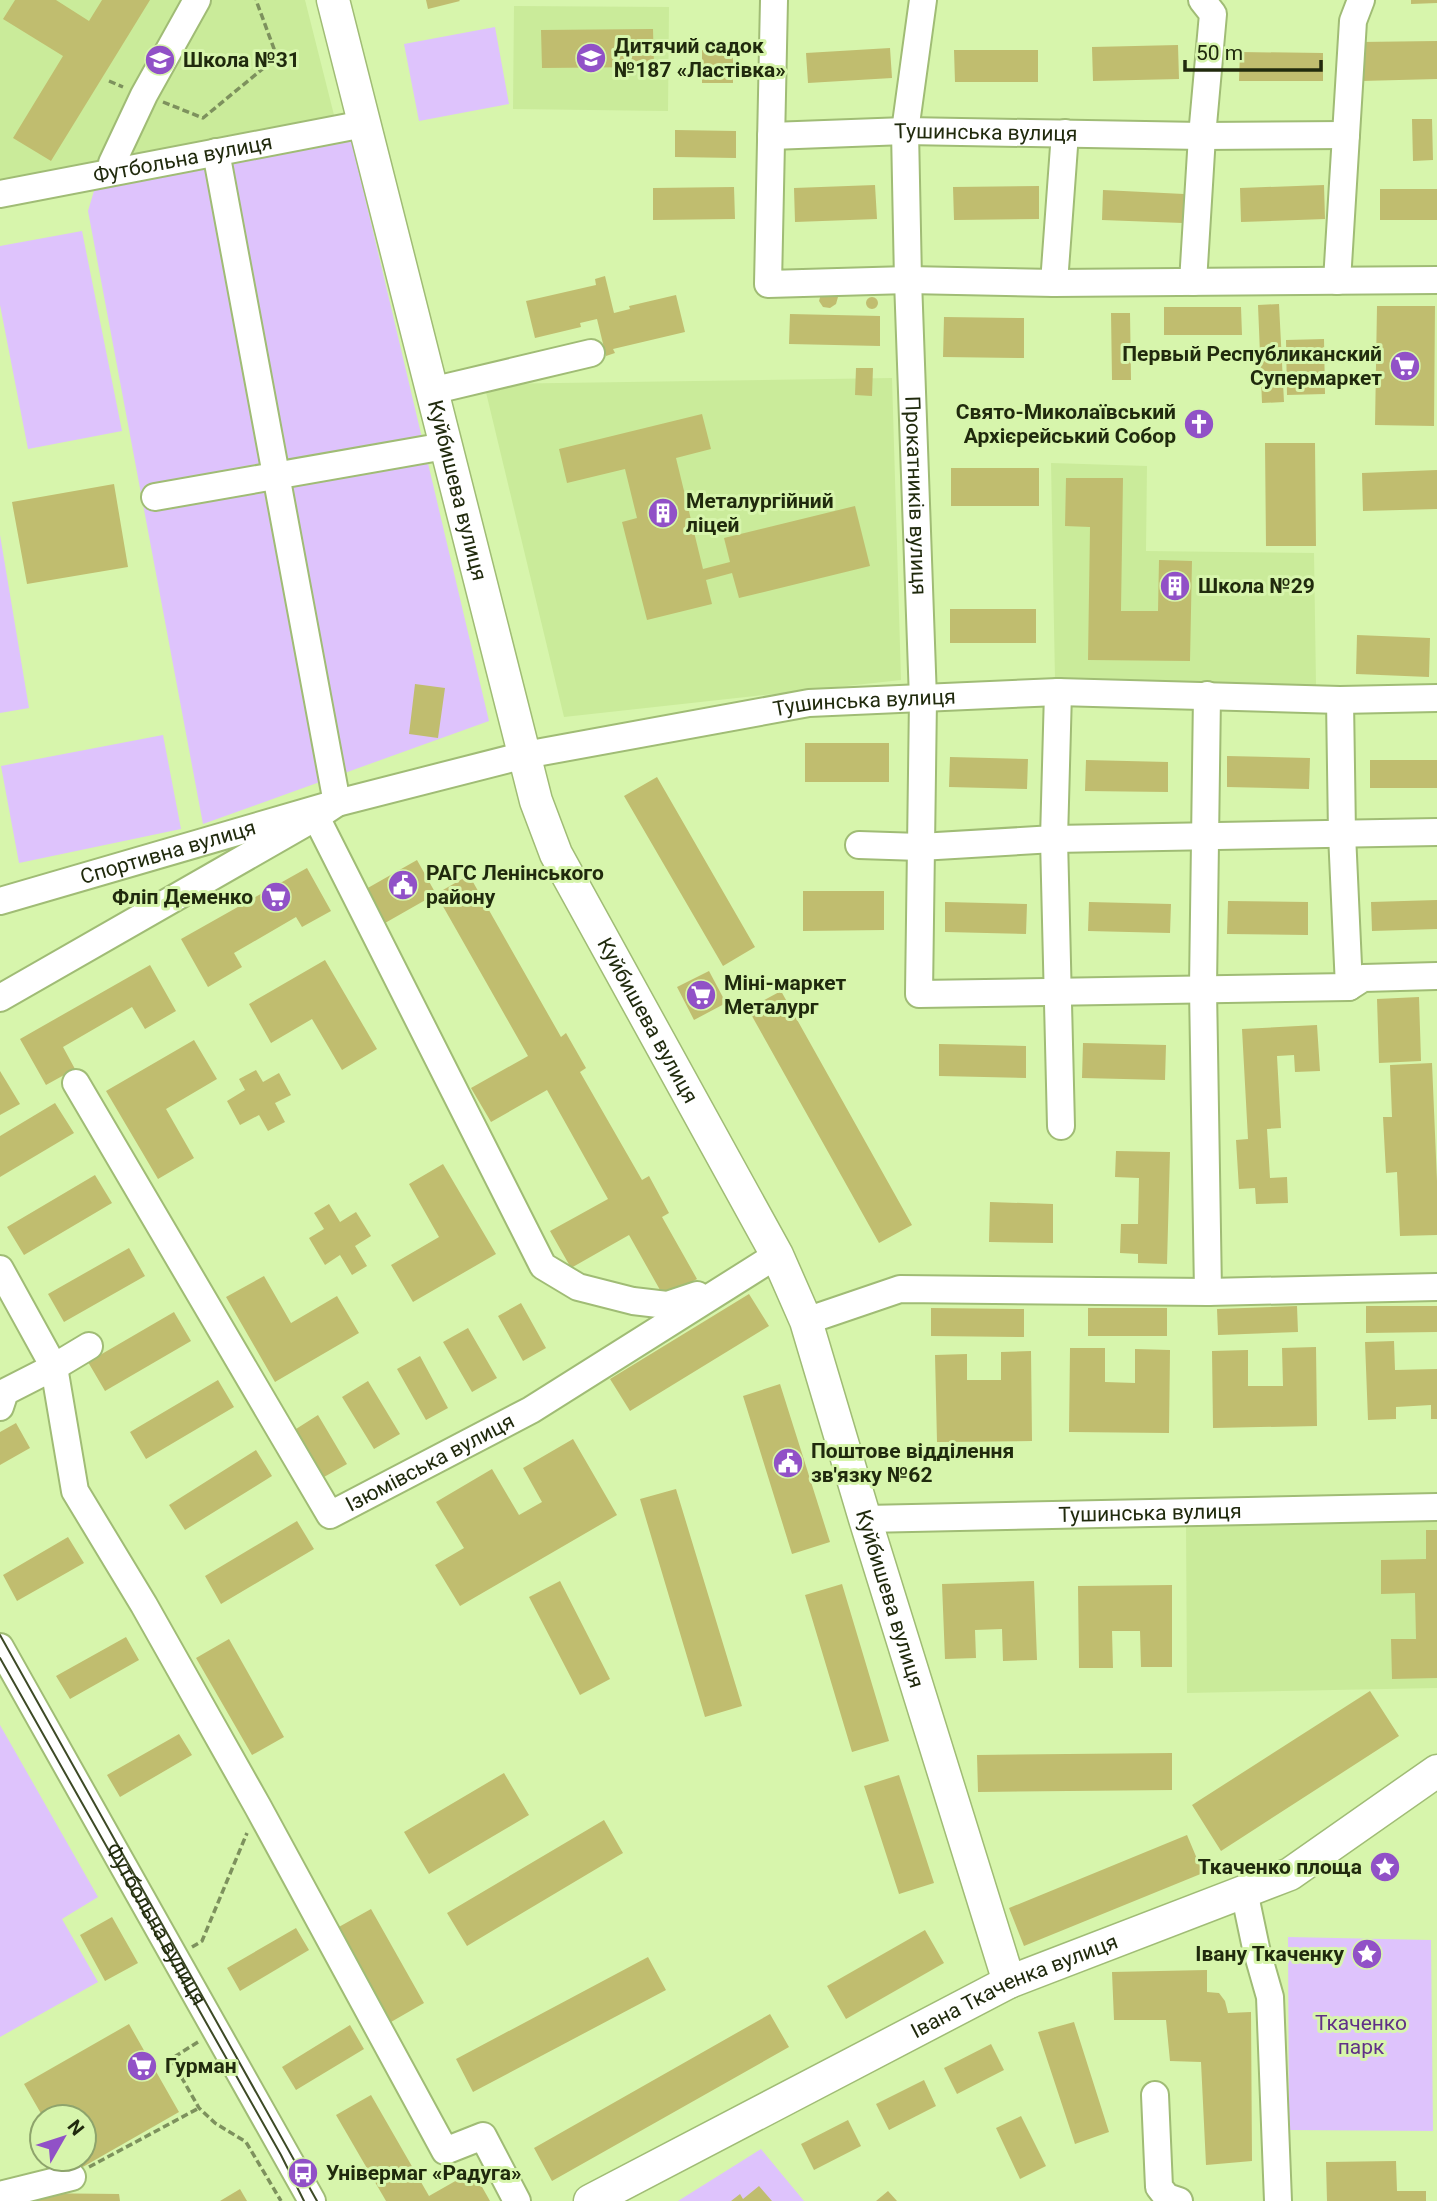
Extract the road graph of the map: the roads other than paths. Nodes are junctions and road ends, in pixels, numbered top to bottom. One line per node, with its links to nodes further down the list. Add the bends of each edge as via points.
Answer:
1 (197, 0): 14 (street, via 144,95 112,163)
2 (333, 0): 7 (main road, Куйбишева вулиця)
3 (774, 0): 11 (street)
4 (923, 0): 8 (street, Прокатників вулиця)
5 (1202, 0): 12 (street, via 1213,14)
6 (1357, 11): 10 (street)
7 (364, 124): 13 (street, Футбольна вулиця); 22 (main road, Куйбишева вулиця)
8 (905, 131): 9 (street, Тушинська вулиця); 11 (street, Тушинська вулиця); 16 (street, Прокатників вулиця)
9 (1065, 133): 12 (street, Тушинська вулиця); 20 (street)
10 (1346, 135): 12 (street, Тушинська вулиця); 18 (street)
11 (771, 136): 16 (street, via 768,284)
12 (1202, 136): 19 (street)
13 (216, 152): 14 (street, Футбольна вулиця); 24 (street)
14 (113, 171): 15 (street, Футбольна вулиця)
15 (0, 194)
16 (908, 280): 20 (street); 29 (street, Прокатників вулиця)
17 (1437, 280): 18 (street)
18 (1337, 281): 19 (street)
19 (1193, 282): 20 (street)
20 (1054, 283)
21 (591, 353): 22 (street)
22 (431, 391): 23 (main road, Куйбишева вулиця)
23 (445, 446): 24 (street); 31 (main road, Куйбишева вулиця)
24 (278, 475): 25 (street); 32 (street)
25 (155, 497)
26 (1058, 692): 27 (street, Тушинська вулиця); 29 (street, Тушинська вулиця); 36 (street)
27 (1207, 695): 30 (street, Тушинська вулиця); 35 (street)
28 (1437, 698): 30 (street, Тушинська вулиця)
29 (923, 699): 31 (street, Тушинська вулиця, via 809,703); 38 (street, Прокатників вулиця)
30 (1340, 700): 34 (street)
31 (525, 755): 32 (street, Спортивна вулиця); 47 (main road, Куйбишева вулиця, via 556,854)
32 (326, 810): 39 (street, Спортивна вулиця); 44 (street, Спортивна вулиця); 49 (street, via 542,1266 578,1287 667,1305)
33 (1437, 832): 34 (street)
34 (1342, 834): 35 (street); 41 (street)
35 (1204, 836): 36 (street); 42 (street)
36 (1054, 839): 38 (street); 43 (street)
37 (859, 845): 38 (street)
38 (920, 847): 43 (street, Прокатників вулиця, via 919,994)
39 (0, 901)
40 (1437, 976): 41 (street, via 1363,978)
41 (1349, 987): 42 (street)
42 (1203, 988): 43 (street); 51 (street)
43 (1057, 990): 46 (street)
44 (0, 998)
45 (76, 1083): 49 (street, Ізюмівська вулиця, via 330,1515 531,1410)
46 (1061, 1126)
47 (777, 1255): 49 (street, Ізюмівська вулиця); 52 (main road, Куйбишева вулиця)
48 (0, 1269): 54 (street)
49 (729, 1285)
50 (1437, 1287): 51 (street)
51 (1208, 1292): 52 (street, via 900,1289)
52 (806, 1321): 57 (main road, Куйбишева вулиця)
53 (89, 1346): 54 (street)
54 (54, 1367): 55 (street, via 5,1392); 67 (street, via 75,1492 258,1807 445,2151 483,2136)
55 (0, 1407)
56 (1437, 1507): 57 (street, Тушинська вулиця)
57 (865, 1518): 61 (main road, Куйбишева вулиця)
58 (0, 1647): 66 (street, Футбольна вулиця)
59 (1437, 1771): 60 (main road, Івана Ткаченка вулиця, via 1290,1874)
60 (1244, 1891): 61 (main road, Івана Ткаченка вулиця); 69 (street, via 1270,1997)
61 (1009, 1982): 65 (main road, Івана Ткаченка вулиця)
62 (1156, 2095): 68 (street, via 1159,2187 1167,2197)
63 (72, 2177): 64 (street)
64 (0, 2195)
65 (605, 2198)
66 (312, 2201)
67 (517, 2201)
68 (1179, 2201)
69 (1278, 2201)

